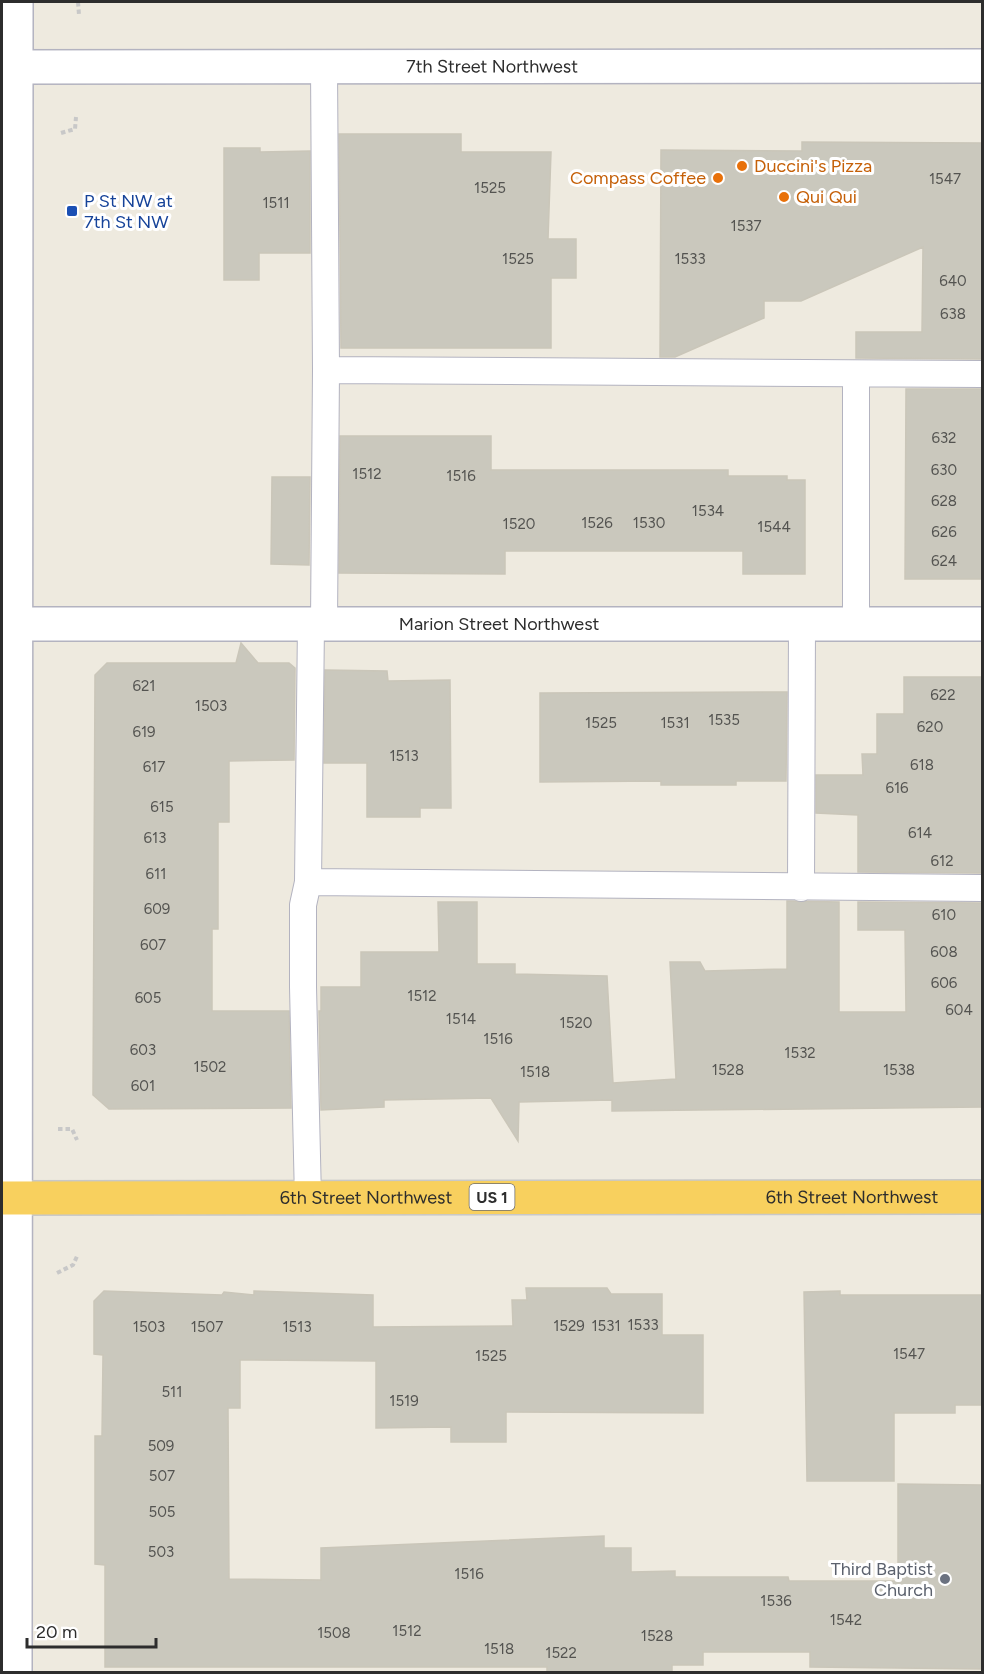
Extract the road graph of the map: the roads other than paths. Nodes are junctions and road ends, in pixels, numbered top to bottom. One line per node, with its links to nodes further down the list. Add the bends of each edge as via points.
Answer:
1 (16, 2): 3 (street)
2 (982, 66): 4 (street, 7th Street Northwest)
3 (8, 67): 4 (street, 7th Street Northwest); 8 (street)
4 (324, 67): 5 (lane)
5 (326, 369): 6 (lane); 10 (lane)
6 (856, 374): 7 (lane); 12 (lane)
7 (982, 374)
8 (8, 497): 9 (street)
9 (15, 624): 10 (street, Marion Street Northwest); 17 (street)
10 (318, 624): 11 (street, Marion Street Northwest); 14 (lane)
11 (802, 624): 12 (street, Marion Street Northwest); 15 (lane)
12 (856, 624): 13 (street, Marion Street Northwest)
13 (982, 624)
14 (308, 882): 15 (lane); 18 (lane, via 303,905)
15 (801, 888): 16 (lane)
16 (982, 888)
17 (8, 1197): 18 (highway, 6th Street Northwest / US 1); 20 (street)
18 (308, 1197): 19 (highway, 6th Street Northwest / US 1)
19 (982, 1197)
20 (8, 1506): 21 (street)
21 (15, 1672)

